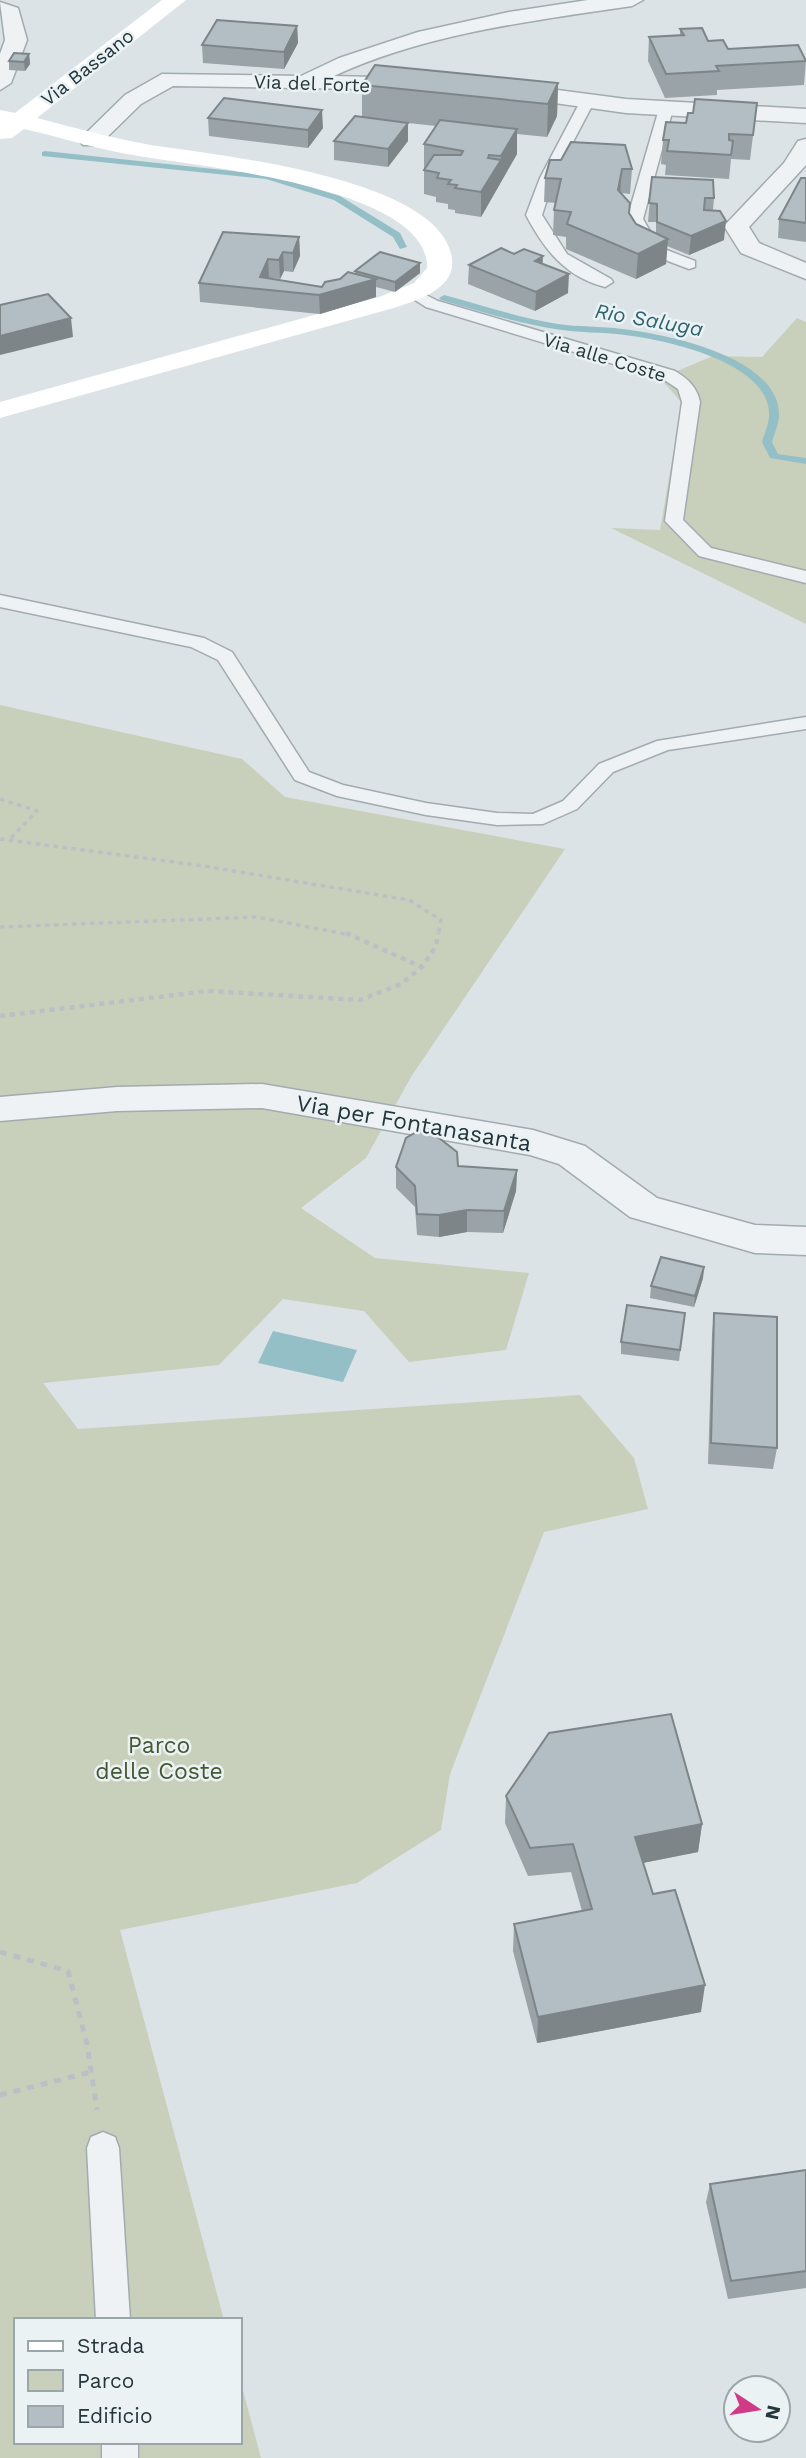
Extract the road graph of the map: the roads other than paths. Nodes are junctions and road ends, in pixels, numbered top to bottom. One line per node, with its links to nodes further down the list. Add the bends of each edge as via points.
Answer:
1 (175, 0): 11 (street, Via Bassano)
2 (632, 0): 5 (street, via 497,22 398,45)
3 (0, 8): 4 (street, via 10,13 16,40)
4 (0, 83)
5 (302, 83): 6 (street, Via del Forte); 13 (street, Via del Forte, via 170,79 132,97 111,125)
6 (430, 85)
7 (482, 88): 8 (street)
8 (587, 102): 9 (street); 17 (lane, via 547,178 534,215 552,249 570,267)
9 (666, 109): 10 (street); 15 (lane, via 635,219 653,250)
10 (806, 116)
11 (10, 119): 12 (street, Via Bassano); 13 (street)
12 (0, 136)
13 (91, 139): 18 (street, via 279,169 373,199 430,237 439,253 438,273 430,284)
14 (806, 146): 16 (street, via 798,162 736,226 750,248)
15 (689, 264)
16 (806, 272)
17 (605, 282)
18 (412, 293): 19 (street, via 288,332); 20 (lane, Via alle Coste, via 432,304 683,383 691,402 674,521 705,552)
19 (0, 410)
20 (806, 577)
21 (0, 601): 22 (lane, via 197,642 225,656 302,776 337,790 497,820 536,820 570,805 606,768 663,745)
22 (806, 723)
23 (0, 1109): 24 (street, Via per Fontanasanta, via 117,1099 262,1096 533,1143 572,1155 644,1208 755,1239)
24 (806, 1241)
25 (103, 2148): 26 (lane)
26 (113, 2318)

